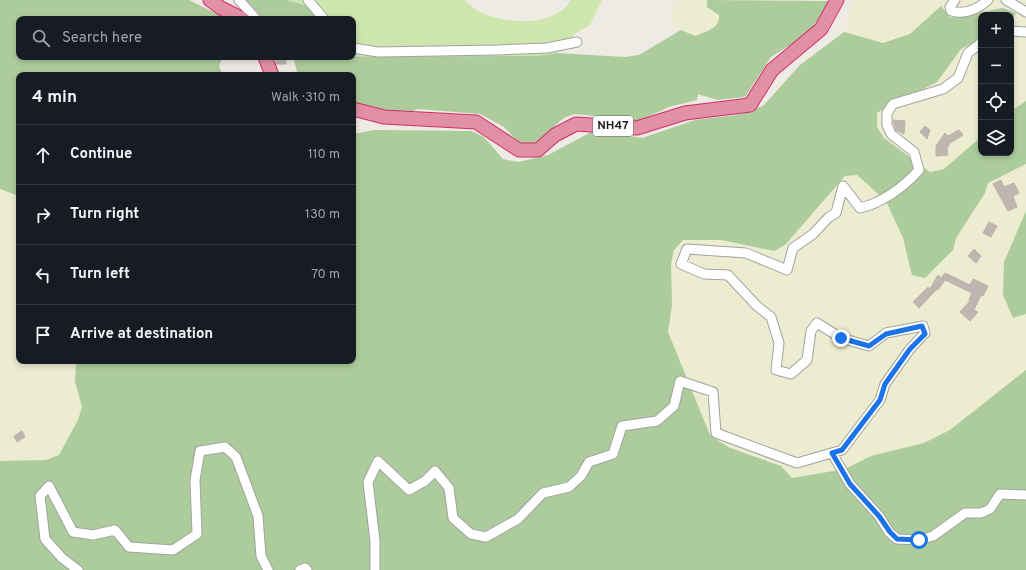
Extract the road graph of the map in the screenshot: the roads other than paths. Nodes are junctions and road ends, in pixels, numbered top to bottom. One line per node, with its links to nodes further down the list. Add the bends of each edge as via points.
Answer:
1 (210, 0): 9 (highway)
2 (238, 0): 10 (street)
3 (308, 0): 11 (street)
4 (837, 0): 19 (highway, NH47, via 821,29 772,70 750,105 685,113 637,128 576,124 555,134 538,150 519,150 476,122 384,117)
5 (955, 0): 6 (street, via 950,7 951,11 957,13 981,7)
6 (988, 0)
7 (1006, 0): 8 (street)
8 (1026, 12)
9 (237, 16)
10 (253, 16)
11 (321, 16)
12 (1014, 31): 13 (street)
13 (1026, 32)
14 (577, 42): 16 (street, via 547,48 476,51 378,52)
15 (978, 45): 20 (street, via 968,53 958,78 943,89 893,104 887,113 887,124 891,134 914,152 919,170 908,182 870,206 860,208 843,186 836,213 793,248 787,270 746,253 712,250 687,249 681,264 704,274 728,275 771,317 779,343 776,370 791,374 807,360 810,331 817,323 841,338 869,346 886,334 922,326 925,334 910,349 885,384 880,400 842,450)
16 (356, 48)
17 (266, 60): 18 (highway)
18 (271, 72)
19 (356, 110)
20 (832, 453): 21 (street, via 850,484 897,539 919,540 933,536 966,513 981,513 990,509 1000,494); 26 (street, via 796,463 716,433 713,392 680,381 674,406 657,421 622,426 613,454 589,462 581,476 569,487 543,493 518,519 486,537 471,534 453,518 449,488 434,471 424,482 409,490 378,462 368,482 375,541)
21 (1026, 495)
22 (78, 570): 23 (street, via 62,558 45,539 40,496 49,486 73,532 93,535 115,530 129,547 173,550 197,534 195,480 200,451 225,447 236,457 258,516 260,556)
23 (268, 570)
24 (300, 570): 25 (street)
25 (307, 570)
26 (375, 570)

